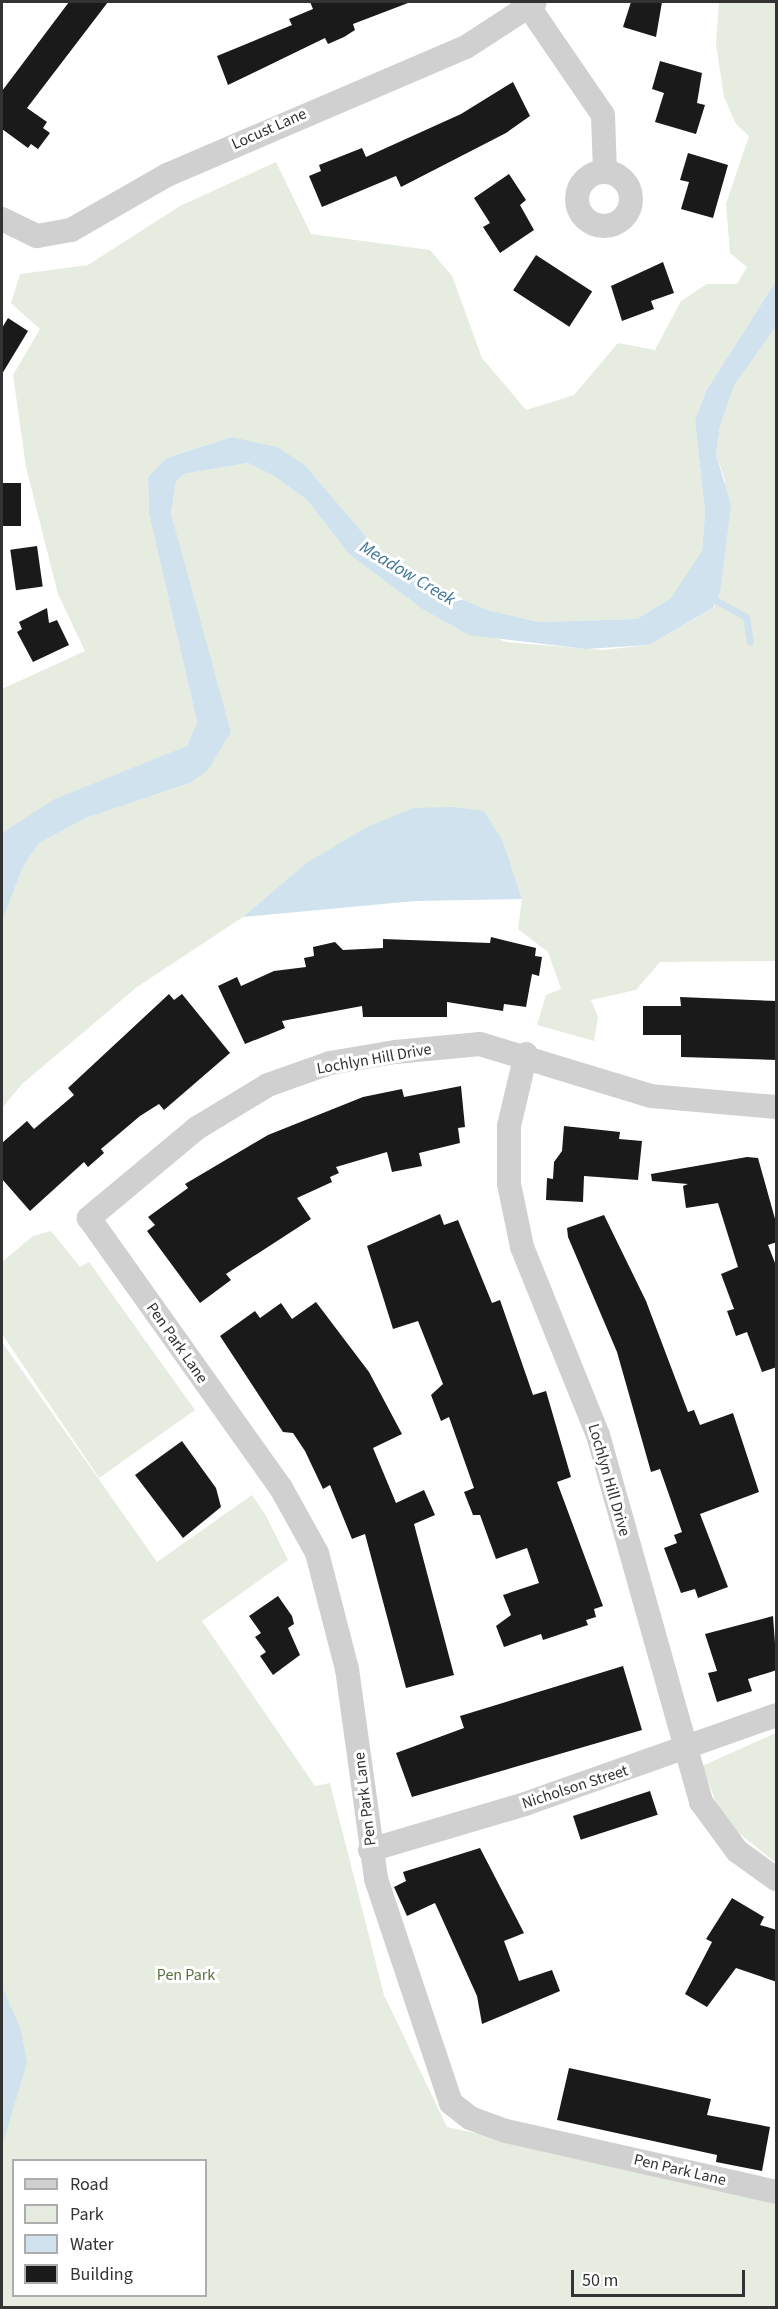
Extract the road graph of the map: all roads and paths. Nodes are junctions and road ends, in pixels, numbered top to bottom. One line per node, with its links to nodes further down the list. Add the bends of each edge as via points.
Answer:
1 (532, 4): 2 (street, via 603,115); 3 (street, Locust Lane, via 466,47 167,175 70,230 38,236)
2 (605, 172)
3 (3, 225)
4 (526, 1054): 5 (street, Lochlyn Hill Drive, via 651,1096); 6 (street, Lochlyn Hill Drive, via 480,1044 395,1052 330,1063 268,1084 197,1128); 8 (street, Lochlyn Hill Drive, via 509,1126 509,1184 522,1247 598,1435)
5 (777, 1107)
6 (88, 1218): 9 (street, Pen Park Lane, via 281,1488 317,1553 348,1679)
7 (777, 1715): 8 (street, Nicholson Street)
8 (684, 1750): 9 (street, Nicholson Street); 10 (street, Lochlyn Hill Drive, via 716,1828 737,1851)
9 (370, 1850): 11 (street, Pen Park Lane, via 451,2103 470,2118 506,2131)
10 (777, 1879)
11 (777, 2192)

